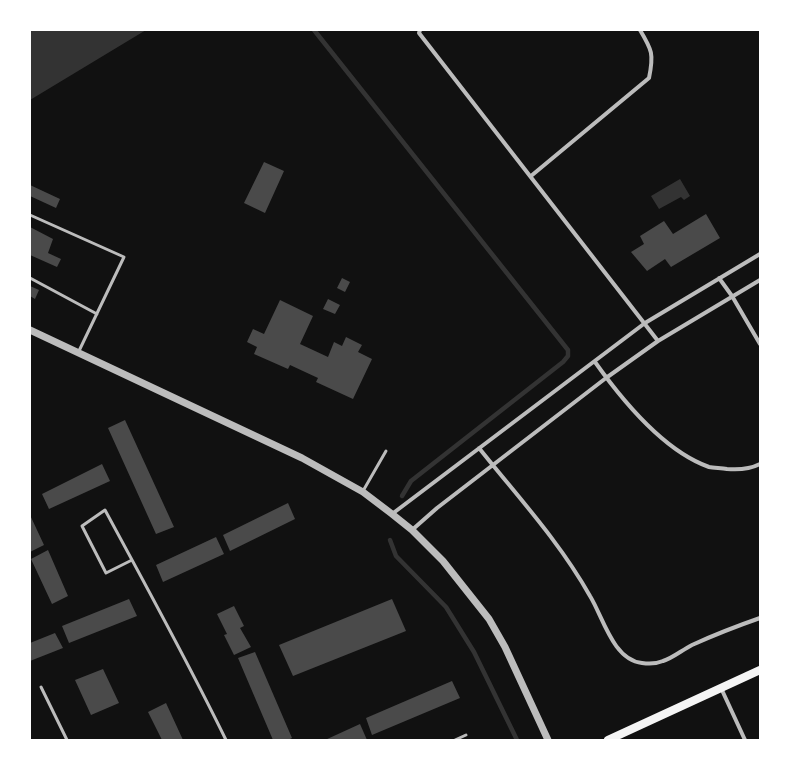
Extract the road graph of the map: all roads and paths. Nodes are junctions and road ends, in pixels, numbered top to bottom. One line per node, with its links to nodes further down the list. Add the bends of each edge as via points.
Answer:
1 (420, 30): 3 (street)
2 (640, 30): 3 (street, via 649,45 653,60 649,78)
3 (530, 176): 11 (street)
4 (30, 215): 10 (lane, via 124,257)
5 (760, 254): 7 (street)
6 (30, 278): 10 (lane)
7 (719, 278): 9 (street); 11 (street)
8 (760, 280): 9 (street)
9 (732, 296): 13 (street); 14 (street)
10 (98, 314): 15 (lane)
11 (645, 323): 13 (street); 16 (street)
12 (30, 330): 15 (street)
13 (658, 340): 17 (street)
14 (760, 344)
15 (78, 353): 22 (street, via 302,458)
16 (595, 362): 17 (street); 18 (street)
17 (606, 378): 20 (street, via 640,418 688,456 710,467 734,470); 21 (street)
18 (479, 448): 21 (street); 23 (street)
19 (386, 451): 22 (lane)
20 (760, 464)
21 (493, 465): 24 (street); 26 (street, via 568,559 616,646 628,658 652,664 664,661 691,646)
22 (363, 492): 23 (street)
23 (392, 514): 24 (street)
24 (412, 530): 34 (street, via 443,561 489,619 505,647)
25 (132, 560): 25 (lane, via 105,510 82,526 106,573); 32 (lane)
26 (760, 618)
27 (760, 670): 29 (main road)
28 (41, 687): 31 (lane)
29 (721, 688): 35 (main road); 36 (street)
30 (466, 735): 33 (lane)
31 (67, 740)
32 (226, 740)
33 (455, 740)
34 (548, 740)
35 (608, 740)
36 (746, 740)

